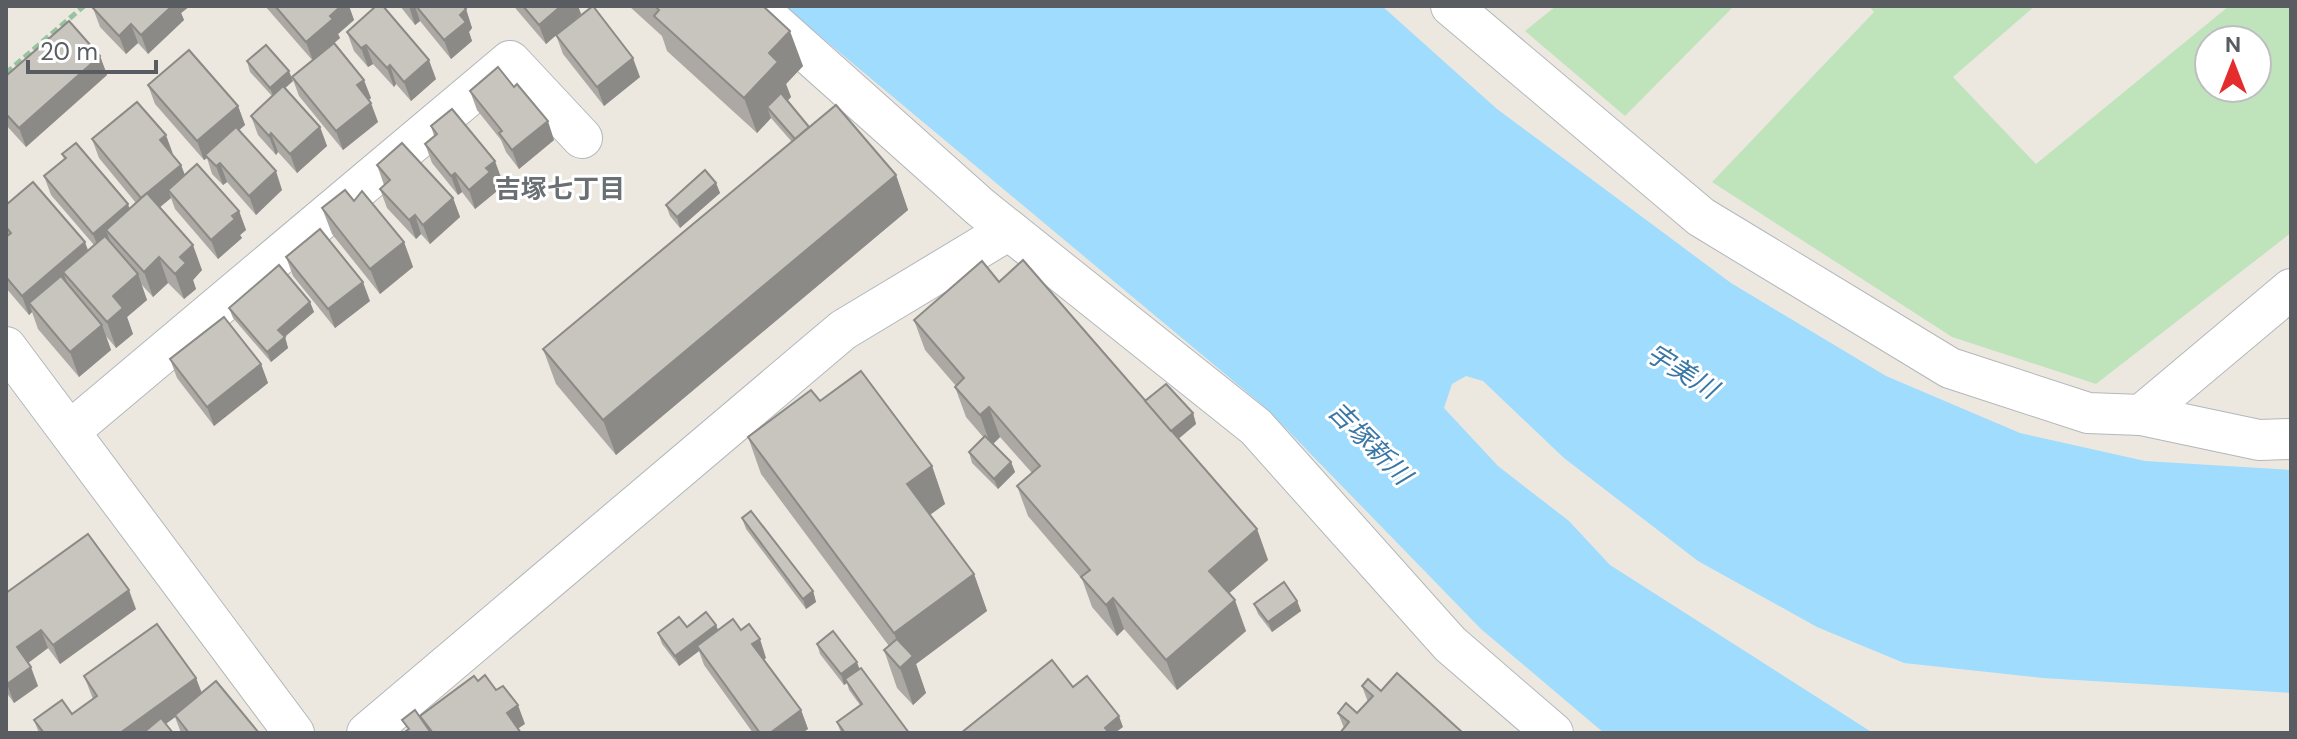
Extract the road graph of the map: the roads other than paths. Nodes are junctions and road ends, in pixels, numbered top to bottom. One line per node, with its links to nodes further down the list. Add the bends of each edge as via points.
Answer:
1 (755, 6): 4 (street)
2 (1471, 11): 7 (street, via 1701,217 1950,368 2088,413)
3 (582, 138): 8 (street, via 510,61)
4 (1009, 230): 11 (street, via 843,330); 12 (street, via 1256,427 1450,644)
5 (2291, 289): 7 (street)
6 (6, 347): 8 (street)
7 (2141, 415): 9 (street, via 2259,440)
8 (70, 431): 10 (street)
9 (2291, 439)
10 (294, 733)
11 (367, 733)
12 (1553, 733)

